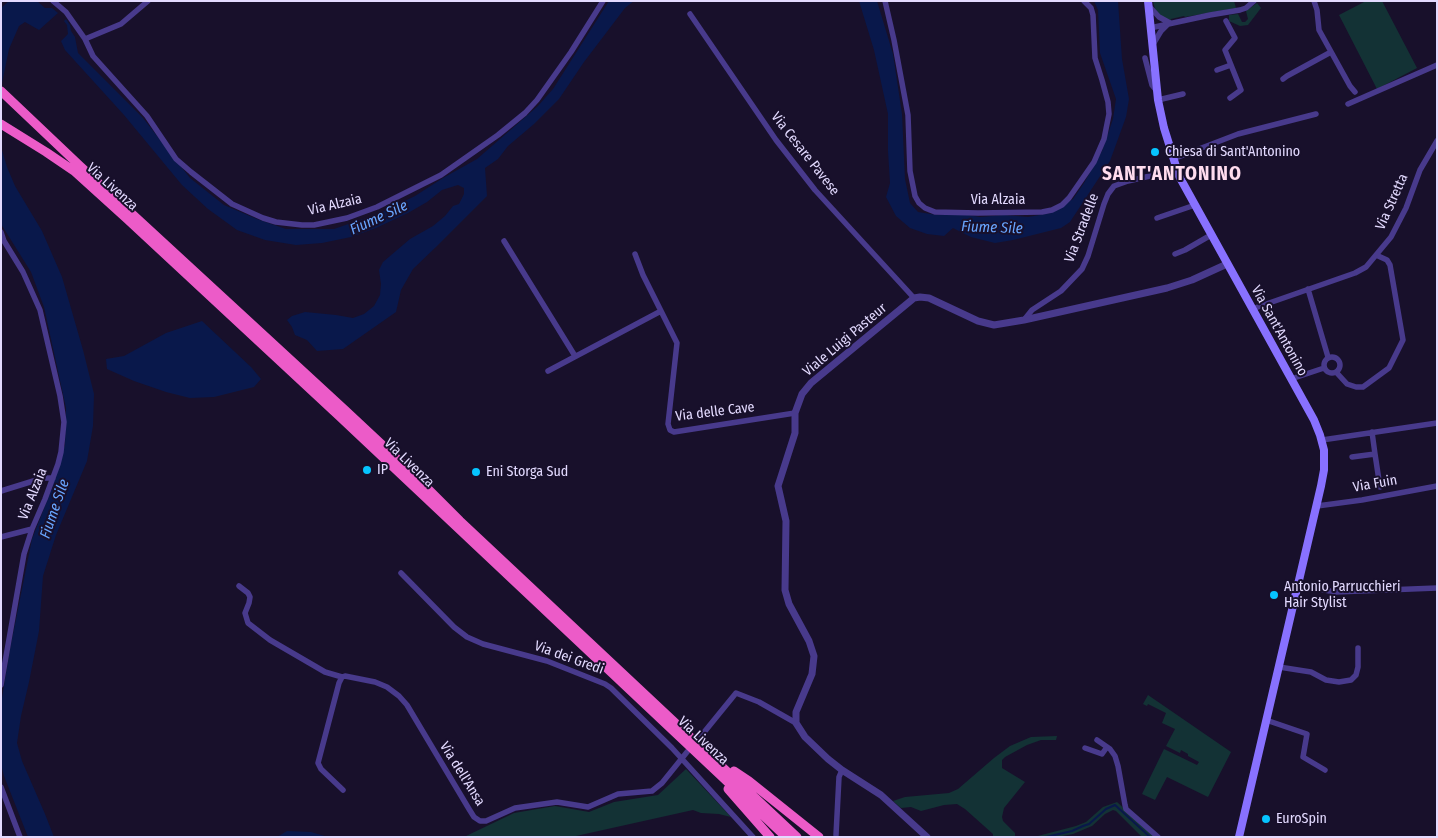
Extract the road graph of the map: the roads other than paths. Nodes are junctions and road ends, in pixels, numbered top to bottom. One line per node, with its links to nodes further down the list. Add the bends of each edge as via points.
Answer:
1 (53, 1): 13 (street, Via Alzaia, via 66,12)
2 (148, 1): 13 (street, via 121,24)
3 (603, 1): 13 (street, Via Alzaia, via 537,100 498,135 429,182 362,213 314,225 263,218 218,194 176,159 147,116 93,56)
4 (885, 1): 5 (street, Via Alzaia, via 908,115 910,171 918,203 935,212 1042,212 1062,205 1094,162 1104,139 1109,114 1094,58 1093,15)
5 (1084, 1)
6 (1254, 1): 11 (street, via 1240,10)
7 (1314, 1): 15 (street, via 1319,28)
8 (1148, 3): 11 (street, via 1159,18); 12 (main road, Via Sant'Antonino)
9 (690, 14): 43 (street, Via Cesare Pavese, via 776,140 815,190)
10 (1226, 21): 18 (street, via 1235,38 1225,50)
11 (1169, 24): 12 (street); 14 (street)
12 (1150, 28): 14 (main road, Via Sant'Antonino)
13 (85, 39)
14 (1152, 46): 21 (main road, Via Sant'Antonino)
15 (1331, 52): 20 (street); 23 (street)
16 (1145, 58): 21 (street, Via Sant'Antonino)
17 (1437, 64): 27 (street)
18 (1231, 65): 19 (street); 25 (street, via 1241,90)
19 (1217, 70)
20 (1283, 79)
21 (1156, 90): 26 (main road, Via Sant'Antonino)
22 (1, 91): 83 (highway, Via Livenza, via 407,468)
23 (1355, 92)
24 (1183, 94): 26 (street)
25 (1230, 98)
26 (1158, 100): 31 (main road, Via Sant'Antonino)
27 (1348, 104)
28 (1316, 114): 31 (street, via 1238,134)
29 (1, 124): 83 (highway, Via Livenza, via 74,172 127,219)
30 (1437, 141): 40 (street, Via Stretta, via 1420,170 1391,237)
31 (1173, 159): 32 (main road, Via Sant'Antonino)
32 (1177, 170): 33 (main road, Via Sant'Antonino); 46 (street, Via Stradelle, via 1114,186 1104,204 1084,264 1069,284 1032,310)
33 (1195, 205): 34 (street); 36 (main road, Via Sant'Antonino)
34 (1157, 218)
35 (1, 232): 59 (street, Via Alzaia, via 24,272 40,310 60,396 63,436)
36 (1211, 235): 39 (street); 41 (main road, Via Sant'Antonino)
37 (504, 241): 47 (street)
38 (635, 254): 45 (street, Via delle Cave)
39 (1175, 254)
40 (1376, 255): 42 (street, Via Stretta, via 1366,267 1355,273); 51 (street, via 1390,265 1403,340 1389,368 1363,387 1347,384)
41 (1227, 264): 44 (main road, Via Sant'Antonino); 46 (street, via 1167,288)
42 (1308, 289): 44 (street, Via Stretta); 48 (street)
43 (914, 298): 46 (street, via 929,298 994,325); 53 (street, Viale Luigi Pasteur, via 811,383 802,394)
44 (1252, 309): 52 (main road, Via Sant'Antonino)
45 (661, 311): 47 (street); 53 (street, Via delle Cave, via 676,343 670,430 674,432)
46 (1024, 320)
47 (575, 356): 50 (street)
48 (1328, 357): 49 (street, via 1324,360); 51 (street, via 1338,359 1340,367)
49 (1324, 368): 51 (street, via 1329,373); 52 (street)
50 (548, 371)
51 (1336, 372)
52 (1291, 379): 56 (main road, Via Sant'Antonino)
53 (795, 413): 76 (street, Viale Luigi Pasteur, via 795,433 778,486 786,521 784,584 789,604 812,646 814,661 796,712)
54 (1437, 423): 55 (street)
55 (1372, 432): 56 (street); 57 (street)
56 (1322, 440): 63 (main road, Via Sant'Antonino, via 1324,470)
57 (1375, 454): 58 (street); 61 (street)
58 (1352, 457)
59 (53, 478): 62 (street); 64 (street, Via Alzaia)
60 (1437, 486): 63 (street, Via Fuin)
61 (1380, 487)
62 (1, 491)
63 (1317, 506): 67 (main road, Via Sant'Antonino)
64 (32, 529): 65 (street); 71 (street, Via Alzaia, via 24,554 8,650)
65 (1, 537)
66 (401, 572): 82 (street, Via dei Gredi, via 467,637 547,660 609,686)
67 (1298, 585): 69 (street, via 1336,592); 72 (main road, Via Sant'Antonino)
68 (239, 586): 73 (street, Via dell'Ansa, via 250,597 245,613 248,623 316,667)
69 (1437, 588)
70 (1358, 648): 72 (street, via 1358,667 1351,680 1326,680 1311,672)
71 (3, 659): 74 (street, Via Alzaia)
72 (1280, 667): 75 (main road, Via Sant'Antonino)
73 (342, 677): 82 (street, Via dell'Ansa, via 375,682 400,696 471,813 480,821 515,808 561,802 588,806 618,794 649,792 662,783); 87 (street, via 318,763)
74 (1, 685)
75 (1266, 720): 85 (street, via 1307,734 1303,757); 97 (main road, Via Sant'Antonino)
76 (796, 723): 77 (street, via 736,693); 84 (street, via 805,737)
77 (700, 736)
78 (1097, 740): 79 (street)
79 (1108, 747): 80 (street, via 1102,754); 96 (street, via 1118,766 1126,809)
80 (1085, 748)
81 (687, 752): 82 (street, Via dell'Ansa)
82 (682, 758): 90 (street, Via dei Gredi)
83 (709, 760): 91 (highway, via 735,797); 92 (highway, Via Livenza); 93 (highway, Via Livenza); 94 (highway, via 749,781)
84 (842, 770): 88 (street); 95 (street, via 881,795)
85 (1325, 770)
86 (1, 787): 89 (street)
87 (343, 790)
88 (836, 835)
89 (20, 837)
90 (753, 837)
91 (770, 837)
92 (786, 837)
93 (797, 837)
94 (819, 837)
95 (927, 837)
96 (1158, 837)
97 (1239, 837)

